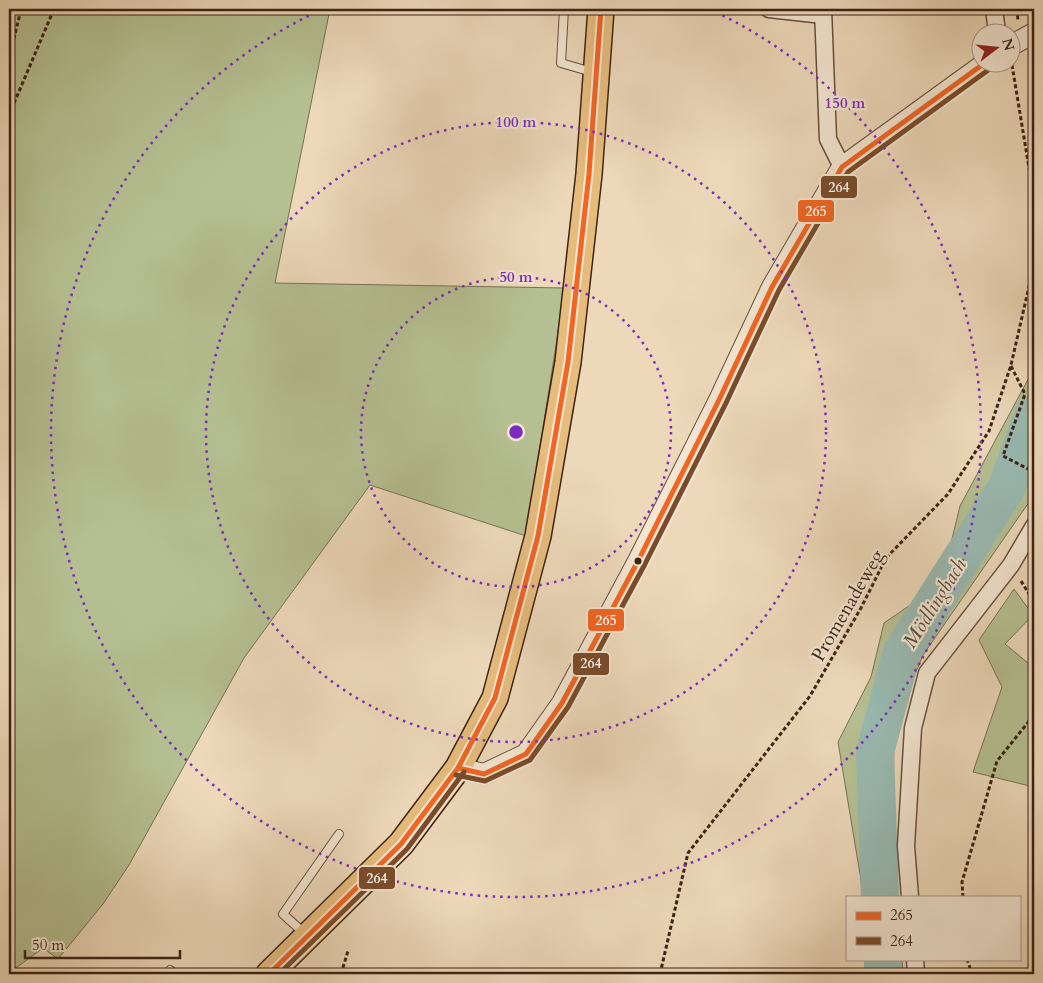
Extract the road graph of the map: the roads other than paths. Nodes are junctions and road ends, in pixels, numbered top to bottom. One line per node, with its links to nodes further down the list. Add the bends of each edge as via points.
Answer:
1 (564, 9): 10 (lane, via 561,63)
2 (601, 9): 10 (main road)
3 (768, 9): 5 (street)
4 (994, 9): 6 (street)
5 (823, 12): 11 (street, via 828,139)
6 (996, 22)
7 (1032, 34): 8 (street)
8 (1020, 41)
9 (972, 72): 11 (street)
10 (596, 73): 13 (main road, via 589,174 568,362 538,536 495,698)
11 (842, 167): 13 (street, via 772,287 642,553 562,704 526,754 484,774)
12 (1034, 526): 15 (street, via 1011,565 927,673 913,728 906,846)
13 (458, 768): 16 (main road, via 401,844)
14 (339, 834): 16 (lane, via 283,914)
15 (910, 896)
16 (309, 937): 18 (main road)
17 (915, 960): 19 (street)
18 (269, 974)
19 (916, 974)

